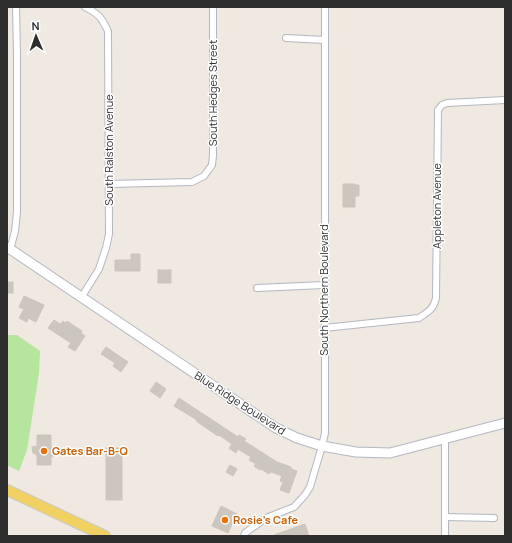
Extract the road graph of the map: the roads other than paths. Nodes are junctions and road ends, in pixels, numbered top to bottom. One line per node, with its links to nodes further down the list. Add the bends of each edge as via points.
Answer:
1 (16, 7): 9 (street, via 17,212 15,231)
2 (85, 7): 8 (street, South Ralston Avenue, via 102,19 108,31)
3 (213, 7): 8 (street, South Hedges Street, via 212,165 204,176 192,182)
4 (325, 7): 6 (street, South Northern Boulevard)
5 (286, 38): 6 (street)
6 (325, 40): 10 (street, South Northern Boulevard)
7 (505, 100): 13 (street, Appleton Avenue, via 447,103 438,110 436,298 430,311 419,318)
8 (109, 184): 12 (street, South Ralston Avenue, via 109,234 106,248 99,270)
9 (9, 248): 12 (street, Blue Ridge Boulevard)
10 (324, 285): 11 (street); 13 (street, South Northern Boulevard)
11 (257, 288)
12 (82, 298): 16 (street, Blue Ridge Boulevard, via 276,428)
13 (324, 328): 16 (street, South Northern Boulevard, via 325,433)
14 (505, 423): 15 (street, Blue Ridge Boulevard)
15 (445, 439): 16 (street, Blue Ridge Boulevard, via 390,453 356,452); 18 (street)
16 (322, 446): 21 (street, South Northern Boulevard, via 306,495 294,507 266,518)
17 (7, 490): 20 (main road)
18 (445, 517): 19 (street); 22 (street)
19 (494, 518)
20 (105, 536)
21 (244, 536)
22 (445, 536)

